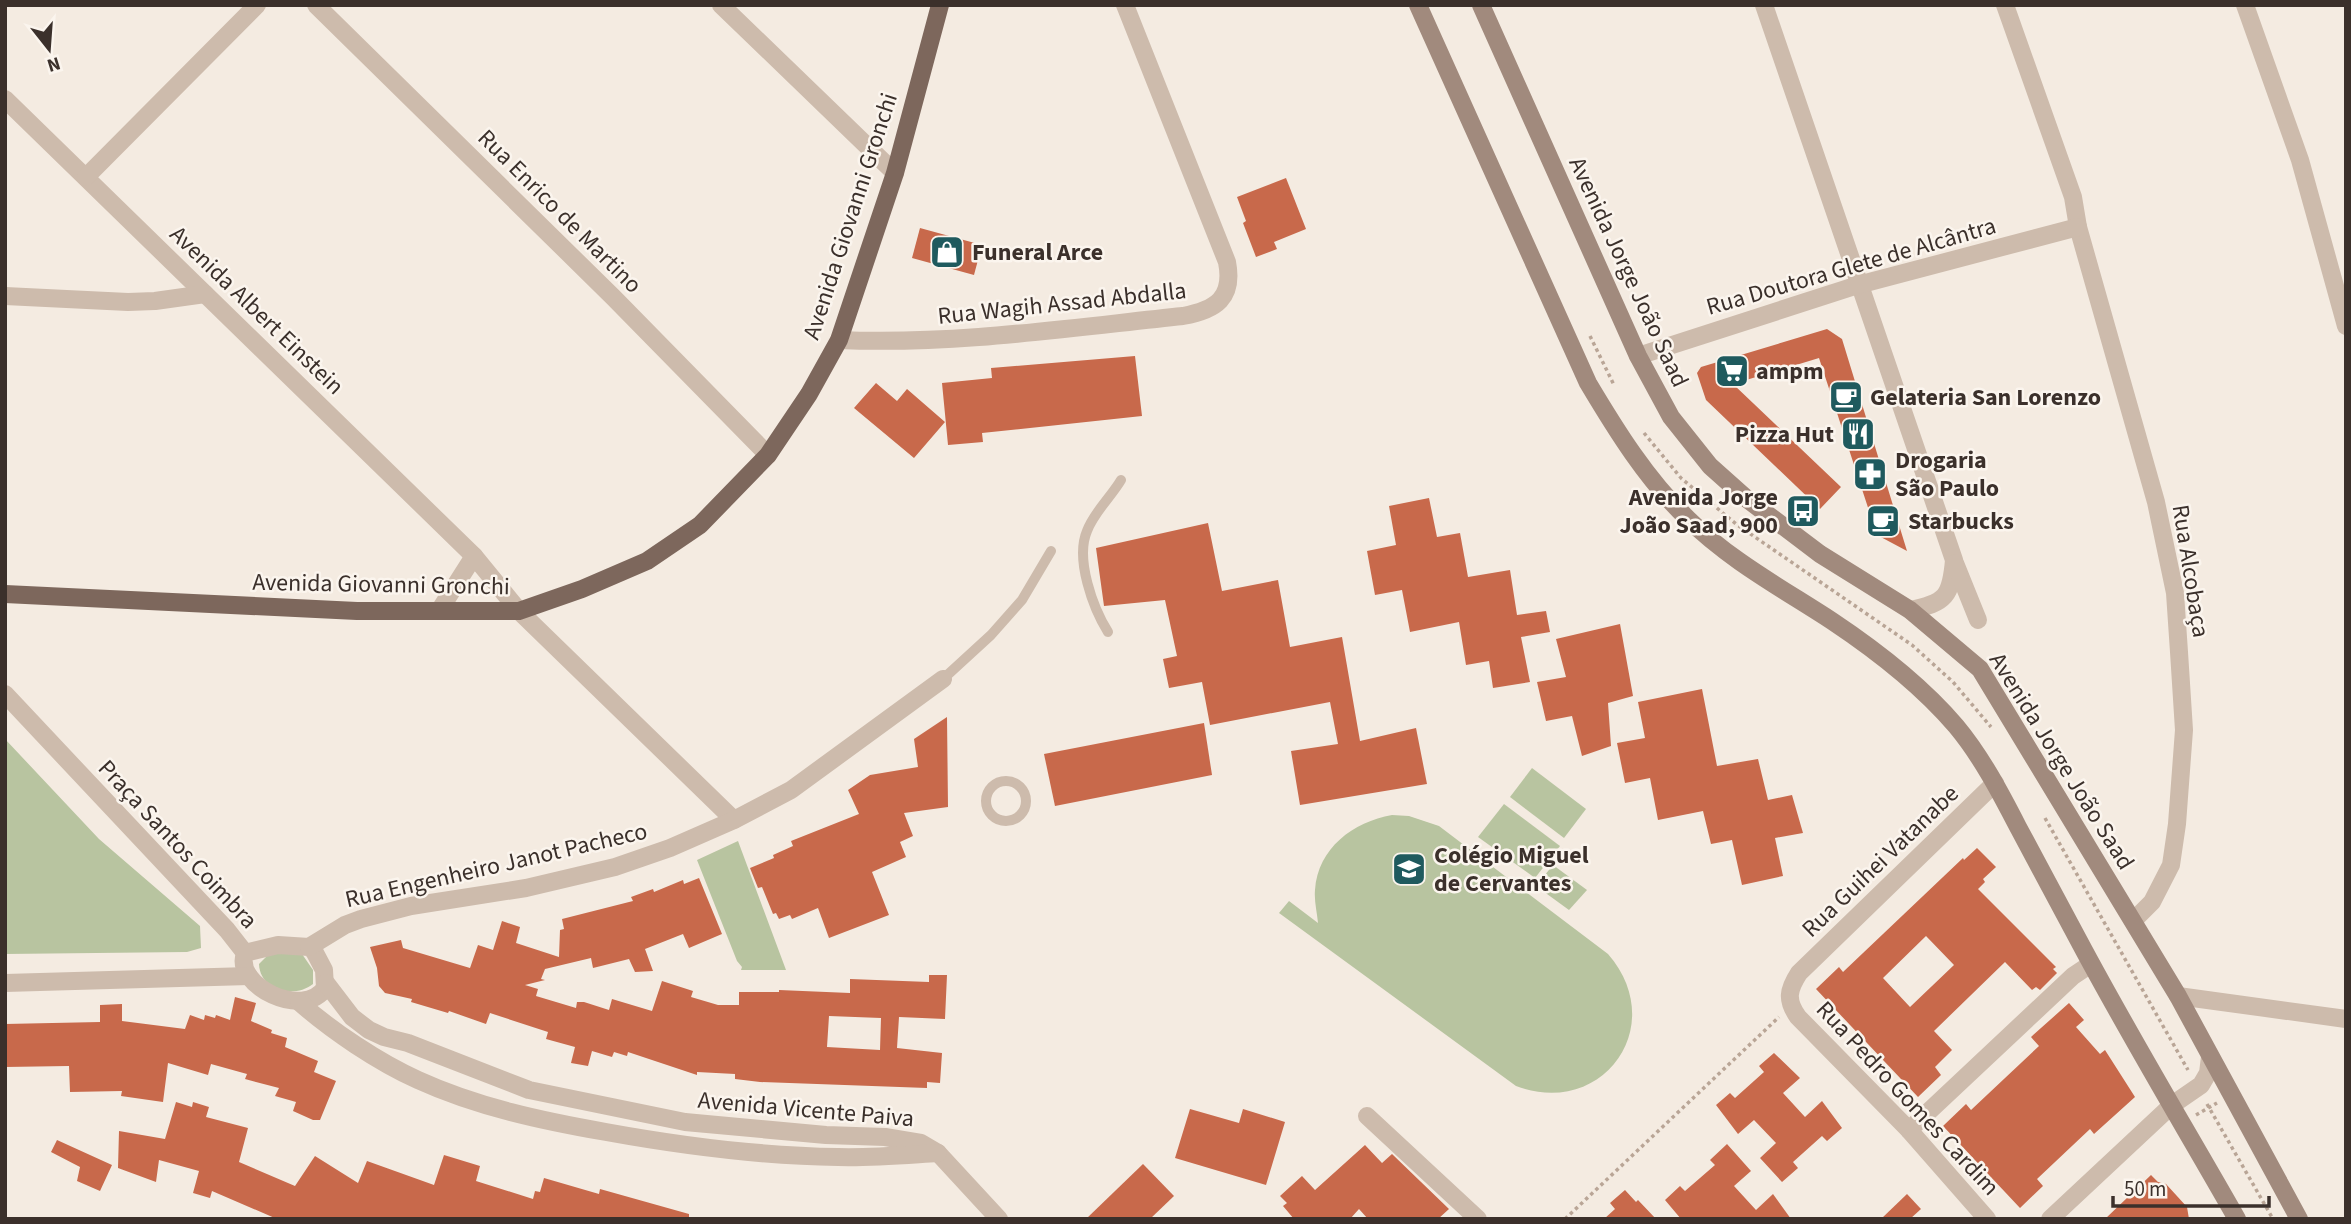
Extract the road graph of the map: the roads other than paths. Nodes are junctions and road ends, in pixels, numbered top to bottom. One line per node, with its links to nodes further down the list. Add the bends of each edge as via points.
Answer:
1 (257, 5): 13 (street)
2 (316, 5): 21 (street, Rua Enrico de Martino)
3 (721, 5): 12 (street)
4 (940, 5): 12 (main road, Avenida Giovanni Gronchi)
5 (1125, 5): 19 (street, Rua Wagih Assad Abdalla, via 1227,262 1226,293 1216,305 1183,316 941,340)
6 (1418, 5): 35 (main road, via 1588,383 1646,470 1687,518 1731,554 1835,623 1924,691 1958,728)
7 (1481, 5): 20 (main road, Avenida Jorge João Saad)
8 (1764, 5): 15 (street)
9 (2004, 5): 14 (street, Rua Alcobaça, via 2073,197)
10 (2245, 5): 18 (street, via 2300,160)
11 (5, 99): 13 (street, Avenida Albert Einstein)
12 (895, 173): 19 (main road, Avenida Giovanni Gronchi)
13 (86, 177): 16 (street, Avenida Albert Einstein)
14 (2078, 227): 15 (street, Rua Doutora Glete de Alcântra); 37 (street, Rua Alcobaça, via 2156,502 2175,593 2184,730 2177,824 2171,865 2151,902)
15 (1858, 285): 20 (street, Rua Doutora Glete de Alcântra); 25 (street)
16 (205, 294): 17 (street, via 128,302); 24 (street, Avenida Albert Einstein)
17 (5, 296)
18 (2346, 326)
19 (839, 341): 21 (main road, Avenida Giovanni Gronchi)
20 (1638, 356): 27 (main road, Avenida Jorge João Saad, via 1671,417 1719,474 1820,554)
21 (768, 455): 29 (main road, Avenida Giovanni Gronchi, via 700,525 647,561)
22 (1121, 480): 31 (lane, via 1086,532 1083,550 1093,606)
23 (1051, 551): 32 (lane, via 1022,600)
24 (474, 556): 28 (street); 29 (street, Avenida Albert Einstein)
25 (1954, 560): 27 (street, via 1947,593 1933,605); 30 (street)
26 (5, 594): 28 (main road, Avenida Giovanni Gronchi, via 344,611)
27 (1910, 610): 37 (main road, Avenida Jorge João Saad, via 1980,669)
28 (439, 611): 29 (main road, Avenida Giovanni Gronchi)
29 (519, 611): 36 (street, Avenida Albert Einstein)
30 (1978, 620)
31 (1108, 632)
32 (943, 679): 36 (street, Rua Engenheiro Janot Pacheco, via 791,790)
33 (5, 694): 39 (street, Praça Santos Coimbra)
34 (1014, 783): 34 (lane, via 1000,782 986,797 987,809 1000,820 1017,818 1024,809 1023,791)
35 (1994, 783): 40 (main road); 41 (street, Rua Guihei Vatanabe)
36 (734, 820): 38 (street, Rua Engenheiro Janot Pacheco, via 615,867 361,919)
37 (2133, 921): 45 (main road, Avenida Jorge João Saad)
38 (309, 947): 39 (street, via 278,945); 44 (street, via 324,970)
39 (245, 953): 42 (street, Praça Santos Coimbra, via 243,962)
40 (2091, 964): 49 (main road); 51 (street)
41 (1799, 974): 51 (street, Rua Pedro Gomes Cardim, via 1790,987 1790,1006)
42 (249, 976): 43 (street); 46 (street, Avenida Vicente Paiva, via 272,995)
43 (5, 983)
44 (324, 988): 46 (street); 52 (street, Avenida Vicente Paiva, via 369,1030 529,1090 685,1122 905,1139)
45 (2178, 996): 47 (street); 48 (main road, Avenida Jorge João Saad)
46 (299, 1002): 52 (street, Avenida Vicente Paiva, via 344,1038 418,1080 546,1122 757,1154)
47 (2346, 1019)
48 (2210, 1058): 49 (street, via 2201,1085); 58 (main road, Avenida Jorge João Saad)
49 (2172, 1105): 56 (street); 57 (main road)
50 (1367, 1116): 54 (street)
51 (1909, 1130): 55 (street, Rua Pedro Gomes Cardim)
52 (938, 1153): 53 (street)
53 (999, 1219)
54 (1478, 1219)
55 (1987, 1219)
56 (2050, 1219)
57 (2237, 1219)
58 (2299, 1219)

